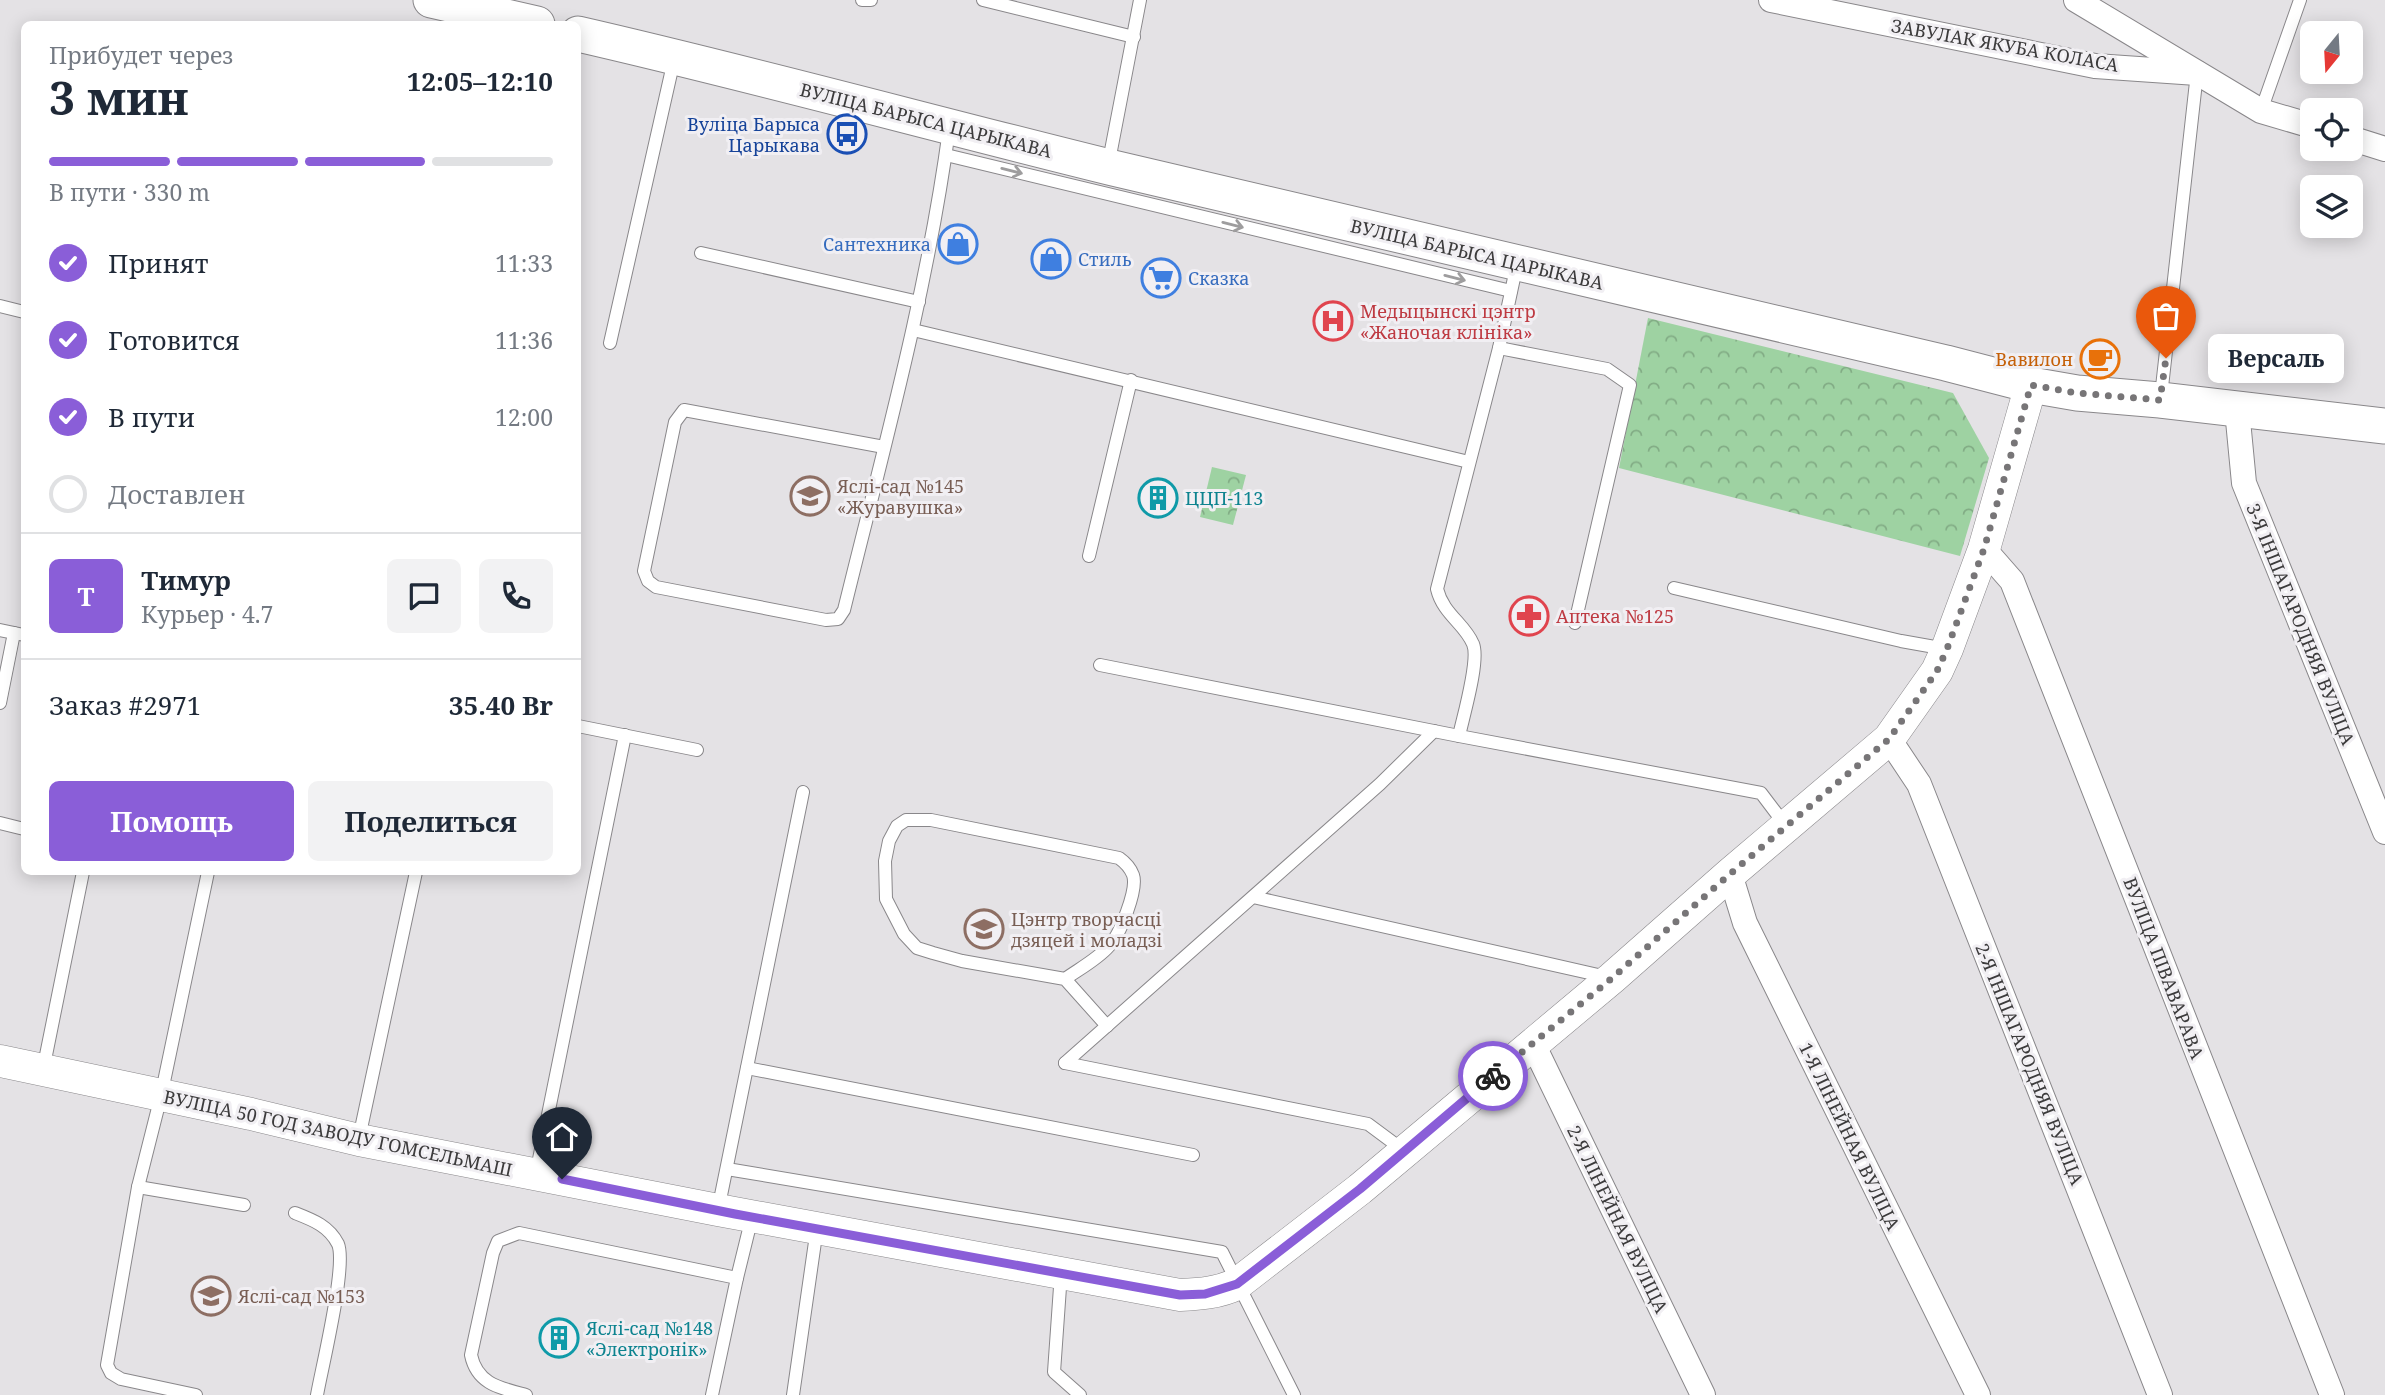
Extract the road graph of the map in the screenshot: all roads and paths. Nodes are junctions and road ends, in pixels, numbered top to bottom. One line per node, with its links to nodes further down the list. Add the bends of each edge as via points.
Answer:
1 (431, 0): 9 (main road)
2 (862, 0): 3 (lane)
3 (871, 0)
4 (983, 0): 11 (lane)
5 (1140, 0): 11 (lane)
6 (1771, 0): 13 (street, ЗАВУЛАК ЯКУБА КОЛАСА, via 2095,65)
7 (2076, 0): 13 (street)
8 (2300, 0): 14 (lane)
9 (524, 21)
10 (581, 35): 12 (main road, ВУЛІЦА БАРЫСА ЦАРЫКАВА)
11 (1134, 37): 19 (lane)
12 (675, 56): 16 (main road, ВУЛІЦА БАРЫСА ЦАРЫКАВА); 26 (lane)
13 (2197, 73): 14 (street, ЗАВУЛАК ЯКУБА КОЛАСА); 30 (lane)
14 (2261, 111): 15 (street, ЗАВУЛАК ЯКУБА КОЛАСА)
15 (2300, 122)
16 (948, 141): 19 (main road, ВУЛІЦА БАРЫСА ЦАРЫКАВА); 21 (lane, one-way to 21); 22 (lane)
17 (2363, 142): 18 (street)
18 (2385, 149)
19 (1108, 167): 21 (main road, ВУЛІЦА БАРЫСА ЦАРЫКАВА)
20 (701, 253): 22 (lane)
21 (1514, 278): 27 (lane); 29 (main road, ВУЛІЦА БАРЫСА ЦАРЫКАВА, via 1946,363)
22 (919, 302): 25 (lane)
23 (0, 306): 24 (lane)
24 (21, 311)
25 (913, 330): 28 (lane); 33 (lane)
26 (610, 343)
27 (1499, 348): 34 (lane); 38 (lane, via 1606,369 1630,384)
28 (1131, 380): 34 (lane); 36 (lane)
29 (2031, 385): 30 (main road, ВУЛІЦА БАРЫСА ЦАРЫКАВА); 35 (street, ВУЛІЦА 50 ГОД ЗАВОДУ ГОМСЕЛЬМАШ)
30 (2160, 400): 31 (main road, ВУЛІЦА БАРЫСА ЦАРЫКАВА)
31 (2237, 410): 32 (main road, ВУЛІЦА БАРЫСА ЦАРЫКАВА); 54 (street, 3-Я ІНШАГАРОДНЯЯ ВУЛІЦА, via 2244,483)
32 (2385, 426)
33 (884, 447): 33 (lane, via 684,410 675,422 644,570 648,581 656,587 827,621 838,619)
34 (1469, 462): 47 (lane, via 1437,589 1440,601 1473,644 1475,661)
35 (1984, 549): 41 (street, ВУЛІЦА 50 ГОД ЗАВОДУ ГОМСЕЛЬМАШ); 92 (street, ВУЛІЦА ПІВАВАРАВА, via 2012,582)
36 (1089, 556)
37 (1674, 588): 41 (lane)
38 (1575, 623)
39 (0, 630): 40 (lane)
40 (19, 634): 43 (lane)
41 (1947, 649): 48 (street, ВУЛІЦА 50 ГОД ЗАВОДУ ГОМСЕЛЬМАШ, via 1930,682)
42 (1100, 665): 45 (lane)
43 (0, 704)
44 (581, 727): 46 (lane)
45 (1434, 731): 47 (lane); 59 (lane)
46 (625, 735): 49 (lane); 72 (lane)
47 (1459, 736): 52 (lane, via 1761,793)
48 (1889, 739): 52 (street, ВУЛІЦА 50 ГОД ЗАВОДУ ГОМСЕЛЬМАШ); 91 (street, 2-Я ІНШАГАРОДНЯЯ ВУЛІЦА, via 1919,784)
49 (697, 750)
50 (803, 792): 65 (lane)
51 (0, 823): 53 (lane)
52 (1786, 826): 55 (street, ВУЛІЦА 50 ГОД ЗАВОДУ ГОМСЕЛЬМАШ)
53 (21, 828)
54 (2385, 832)
55 (1730, 874): 60 (street, ВУЛІЦА 50 ГОД ЗАВОДУ ГОМСЕЛЬМАШ); 90 (street, 1-Я ЛІНЕЙНАЯ ВУЛІЦА, via 1745,923)
56 (82, 875): 66 (lane)
57 (207, 875): 67 (lane)
58 (415, 875): 68 (lane)
59 (1253, 897): 60 (lane); 62 (lane)
60 (1612, 978): 63 (street, ВУЛІЦА 50 ГОД ЗАВОДУ ГОМСЕЛЬМАШ)
61 (1065, 979): 61 (lane, via 917,948 904,934 886,899 885,861 897,827 906,820 931,820 1119,858 1128,865 1135,877 1134,891 1117,936); 62 (lane)
62 (1107, 1026): 69 (lane, via 1065,1063 1368,1124)
63 (1533, 1044): 69 (street, ВУЛІЦА 50 ГОД ЗАВОДУ ГОМСЕЛЬМАШ); 89 (street, 2-Я ЛІНЕЙНАЯ ВУЛІЦА)
64 (2, 1065): 66 (street, ВУЛІЦА 50 ГОД ЗАВОДУ ГОМСЕЛЬМАШ)
65 (747, 1068): 70 (lane); 71 (lane)
66 (43, 1071): 67 (street, ВУЛІЦА 50 ГОД ЗАВОДУ ГОМСЕЛЬМАШ)
67 (161, 1096): 68 (street, ВУЛІЦА 50 ГОД ЗАВОДУ ГОМСЕЛЬМАШ); 73 (lane)
68 (359, 1140): 72 (street, ВУЛІЦА 50 ГОД ЗАВОДУ ГОМСЕЛЬМАШ)
69 (1404, 1151): 81 (street, ВУЛІЦА 50 ГОД ЗАВОДУ ГОМСЕЛЬМАШ)
70 (1193, 1155)
71 (727, 1169): 75 (lane); 81 (lane, via 1222,1252)
72 (536, 1174): 75 (street, ВУЛІЦА 50 ГОД ЗАВОДУ ГОМСЕЛЬМАШ)
73 (138, 1188): 74 (lane); 82 (lane, via 107,1365 121,1379)
74 (244, 1205)
75 (718, 1210): 77 (street, ВУЛІЦА 50 ГОД ЗАВОДУ ГОМСЕЛЬМАШ)
76 (295, 1213): 83 (lane, via 317,1221 339,1247 341,1269)
77 (752, 1217): 78 (street, ВУЛІЦА 50 ГОД ЗАВОДУ ГОМСЕЛЬМАШ); 80 (lane)
78 (817, 1228): 79 (street, ВУЛІЦА 50 ГОД ЗАВОДУ ГОМСЕЛЬМАШ); 86 (lane)
79 (1061, 1272): 81 (street, ВУЛІЦА 50 ГОД ЗАВОДУ ГОМСЕЛЬМАШ, via 1180,1295 1205,1294); 87 (lane, via 1054,1372)
80 (737, 1278): 84 (lane, via 537,1236 507,1236 498,1241 493,1253 471,1355 485,1382); 85 (lane)
81 (1237, 1284): 88 (lane)
82 (196, 1395)
83 (317, 1395)
84 (526, 1395)
85 (712, 1395)
86 (793, 1395)
87 (1080, 1395)
88 (1294, 1395)
89 (1703, 1395)
90 (1979, 1395)
91 (2160, 1395)
92 (2332, 1395)

